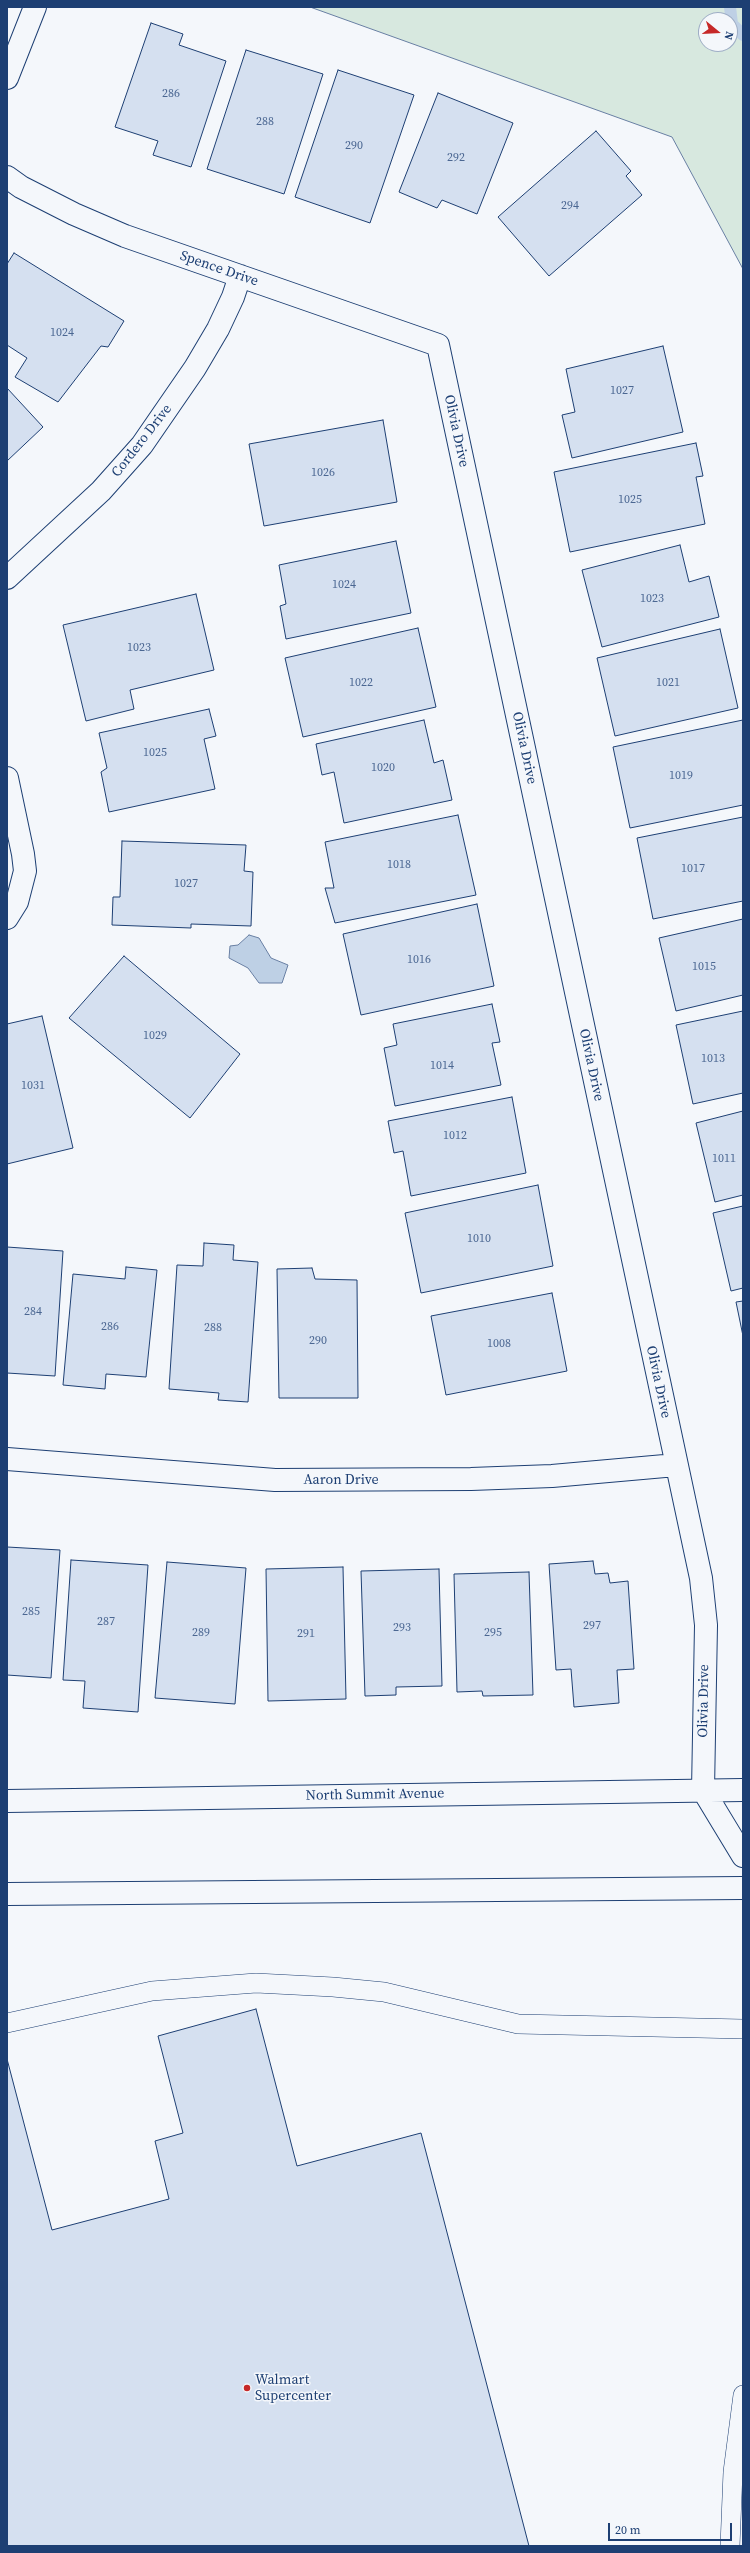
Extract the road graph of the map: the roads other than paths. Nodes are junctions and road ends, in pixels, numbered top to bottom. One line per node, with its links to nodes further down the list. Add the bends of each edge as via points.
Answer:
1 (35, 7): 2 (street)
2 (7, 78)
3 (7, 177): 4 (street, Spence Drive, via 74,214 125,236)
4 (240, 276): 5 (street, Spence Drive); 6 (street, Cordero Drive, via 218,329 191,374 142,445 101,491)
5 (438, 345): 10 (street, Olivia Drive)
6 (7, 578)
7 (7, 778): 8 (street, via 25,871 17,902)
8 (7, 918)
9 (7, 1459): 10 (street, Aaron Drive, via 275,1480 552,1476)
10 (676, 1465): 11 (street, Olivia Drive, via 701,1578 706,1626)
11 (703, 1790): 12 (street, North Summit Avenue); 13 (street, North Summit Avenue); 14 (street)
12 (743, 1790)
13 (7, 1801)
14 (743, 1856)
15 (743, 1888): 16 (street)
16 (7, 1894)
17 (7, 2023): 18 (lane, via 152,1991 256,1984 384,1992 518,2024)
18 (743, 2029)
19 (743, 2395): 20 (lane, via 733,2472)
20 (730, 2546)

